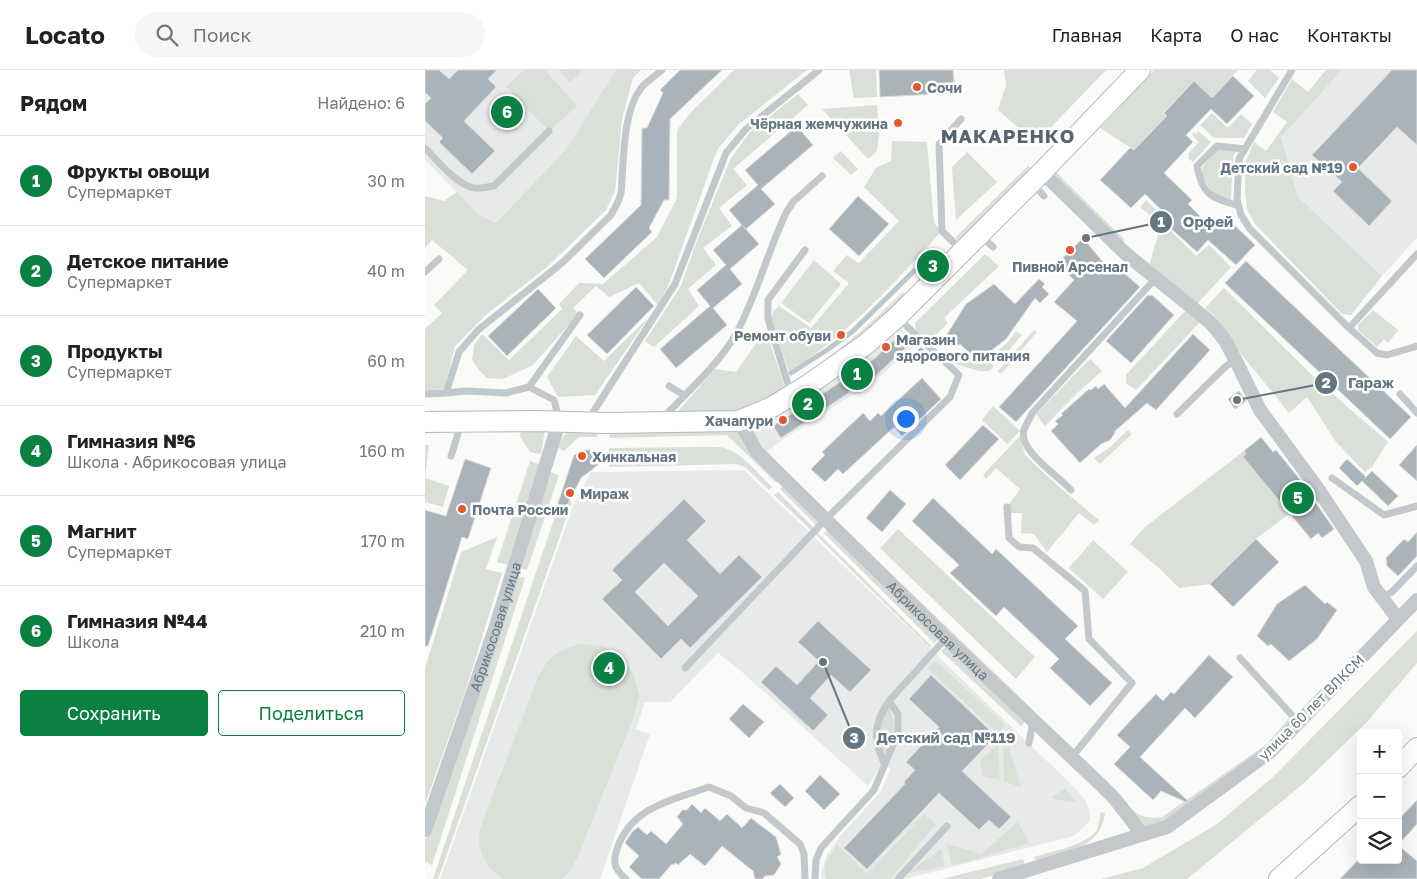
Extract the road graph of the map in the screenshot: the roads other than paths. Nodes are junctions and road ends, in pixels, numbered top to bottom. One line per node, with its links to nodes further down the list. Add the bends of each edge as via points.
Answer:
1 (662, 70): 25 (lane, via 641,88 627,121 621,193 611,214 561,264 478,330 459,352)
2 (819, 70): 37 (lane, via 746,129 726,153 675,284)
3 (1140, 70): 10 (street)
4 (1292, 70): 8 (lane)
5 (961, 119): 13 (lane, via 939,144 942,231)
6 (549, 130): 7 (lane, via 494,186 483,188 472,188 457,179)
7 (425, 148)
8 (1245, 149): 11 (lane, via 1239,159); 11 (lane, via 1217,146 1197,166 1199,179 1211,197)
9 (822, 176): 28 (lane, via 793,202 786,213 735,335 720,357)
10 (1039, 184): 13 (street, via 986,241); 17 (street)
11 (1239, 206): 20 (lane, via 1249,229)
12 (805, 250): 29 (lane, via 768,300 768,319)
13 (962, 251): 19 (street)
14 (1417, 254): 20 (lane)
15 (439, 259): 16 (lane)
16 (425, 272)
17 (1155, 279): 22 (street, via 1211,323); 40 (lane, via 1033,412 1023,431 1029,452)
18 (580, 315): 24 (lane)
19 (897, 317): 29 (street, via 852,355); 43 (lane, via 959,375 951,397)
20 (1349, 328): 21 (lane, via 1377,353 1387,355)
21 (1417, 346)
22 (1235, 360): 31 (lane); 45 (street, via 1260,410 1366,561 1373,588)
23 (669, 386): 28 (lane)
24 (529, 387): 25 (lane, via 506,393); 35 (lane, via 554,400)
25 (446, 393): 26 (lane)
26 (425, 394)
27 (1400, 394): 30 (lane)
28 (684, 395): 36 (lane)
29 (791, 395): 33 (street)
30 (1417, 413)
31 (1177, 414)
32 (462, 421): 34 (street); 35 (street); 38 (lane)
33 (739, 421): 36 (street); 43 (street, Абрикосовая улица, via 757,452)
34 (425, 422)
35 (559, 422): 37 (street); 61 (street, Абрикосовая улица, via 495,629)
36 (659, 422): 37 (street)
37 (587, 423)
38 (451, 456)
39 (1332, 478): 41 (lane, via 1384,515)
40 (1071, 490)
41 (1417, 506)
42 (1007, 507): 56 (lane, via 1009,538 1019,547 1033,548 1085,591 1089,639 1132,683)
43 (825, 520): 48 (street, Абрикосовая улица); 50 (lane)
44 (1417, 566): 45 (lane)
45 (1382, 598): 47 (street)
46 (1417, 600): 47 (street, улица 60 лет ВЛКСМ)
47 (1398, 619): 53 (street, улица 60 лет ВЛКСМ)
48 (946, 638): 51 (lane); 52 (street, Абрикосовая улица)
49 (1240, 658): 53 (lane)
50 (685, 668)
51 (889, 701): 58 (lane, via 881,713 877,730 877,748); 58 (lane, via 898,714 898,733)
52 (1033, 720): 54 (lane); 56 (street, Абрикосовая улица)
53 (1299, 723): 62 (street, улица 60 лет ВЛКСМ, via 1271,751 1167,827)
54 (1029, 743)
55 (1417, 748): 57 (street)
56 (1072, 757): 62 (street, Абрикосовая улица, via 1115,799)
57 (1402, 764)
58 (885, 765): 65 (lane, via 874,790 821,848 816,860)
59 (1357, 809): 68 (street)
60 (947, 826): 66 (lane)
61 (425, 830)
62 (1143, 834): 67 (street, улица 60 лет ВЛКСМ)
63 (626, 879): 64 (lane, via 616,870 614,858 622,835 653,806 709,787 731,796 746,808 764,813 801,844)
64 (805, 879)
65 (815, 879)
66 (898, 879)
67 (999, 879)
68 (1279, 879)

